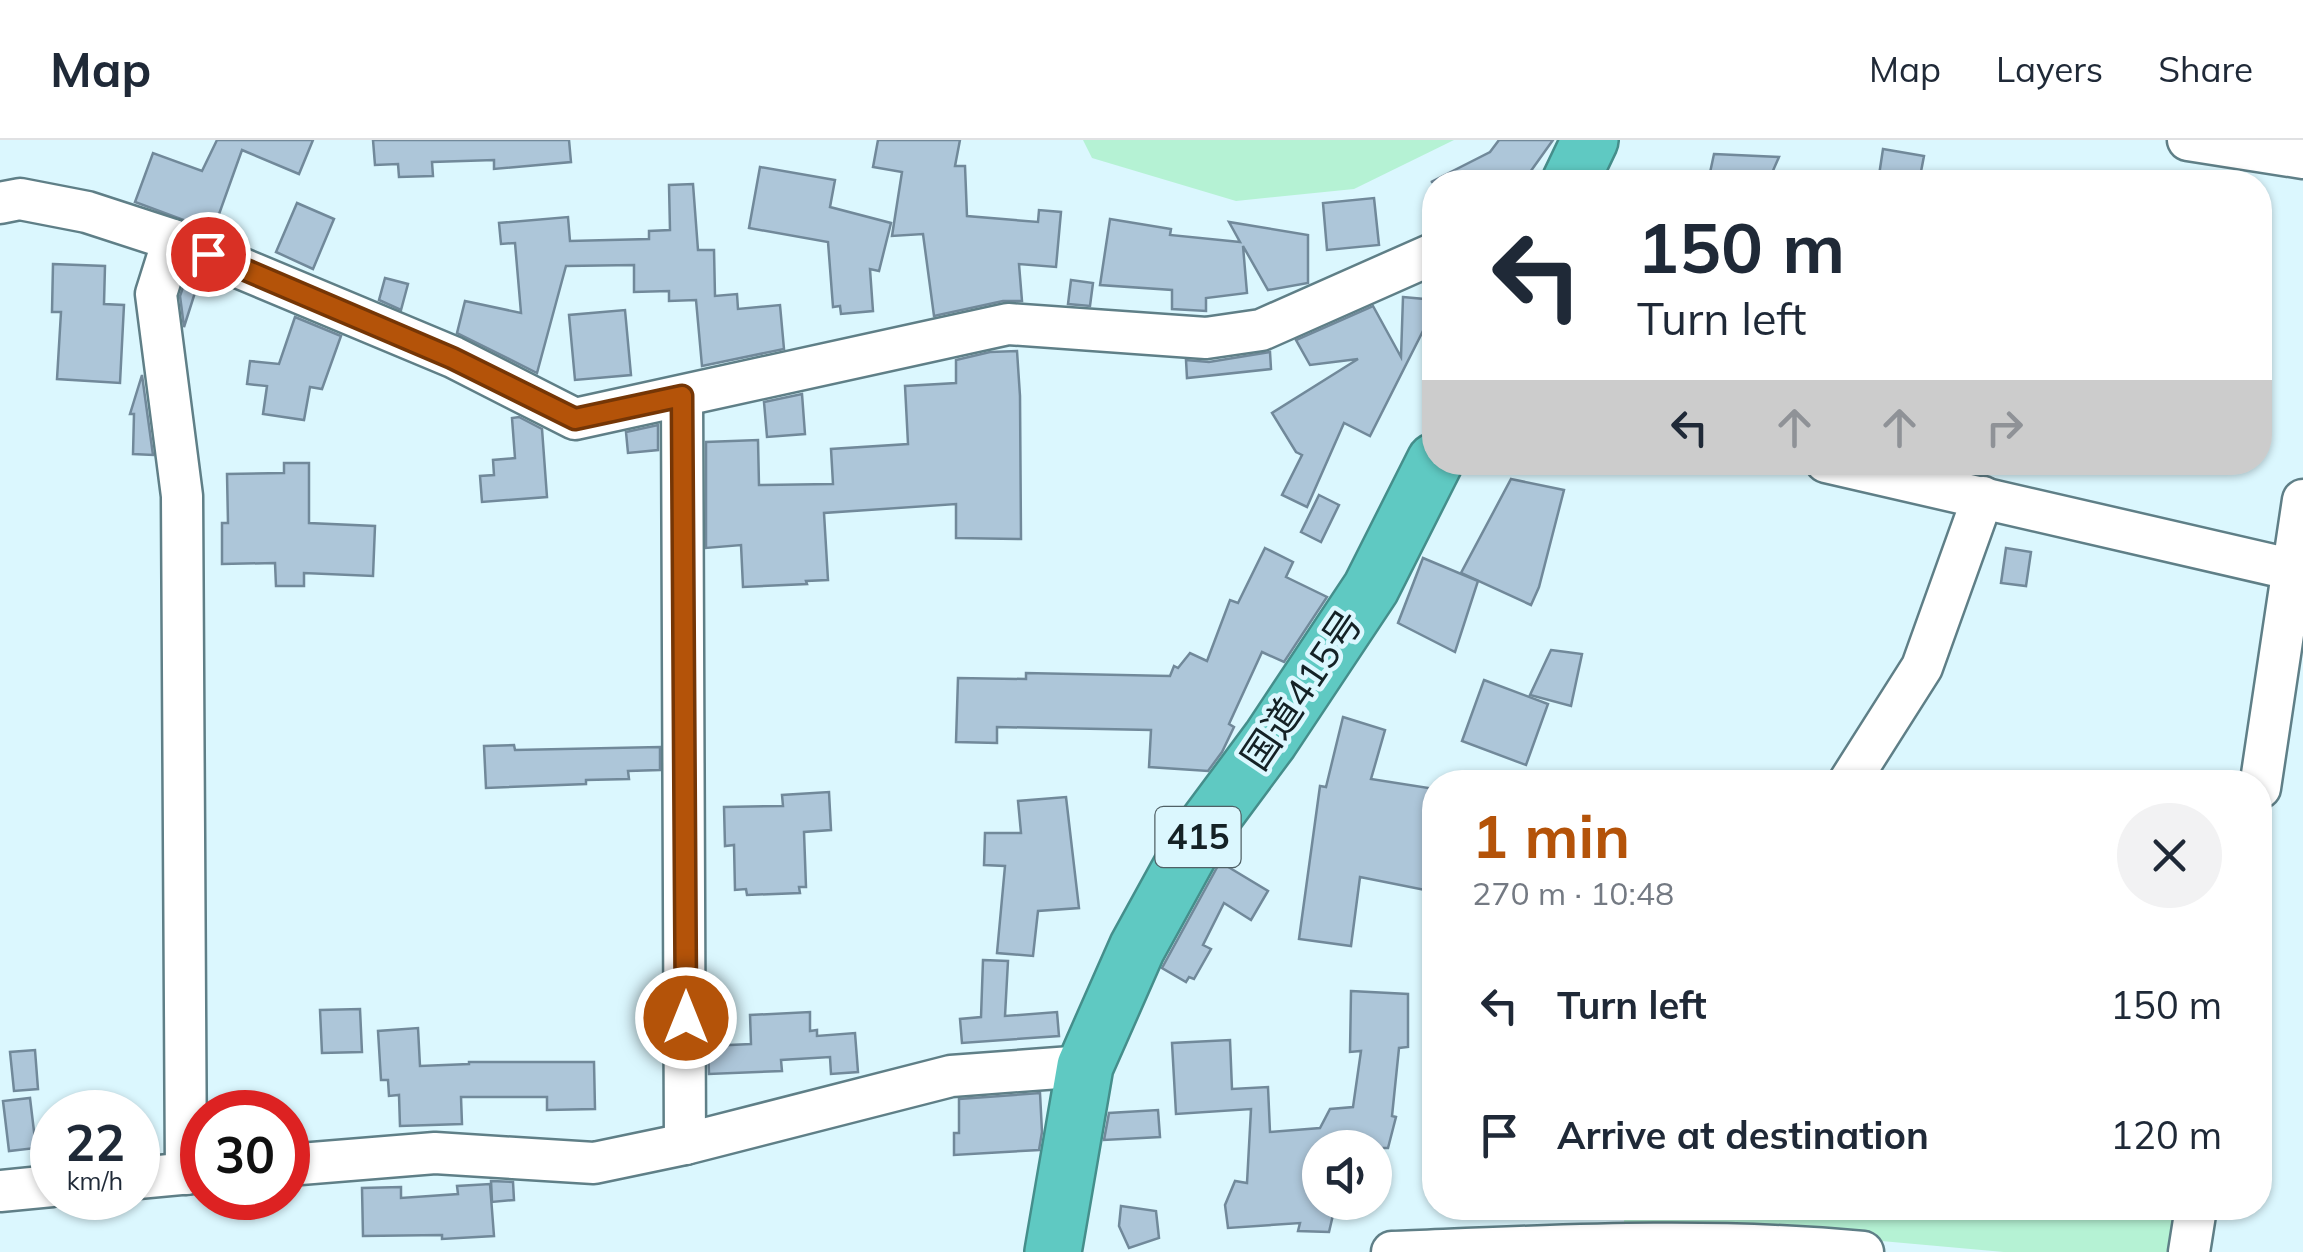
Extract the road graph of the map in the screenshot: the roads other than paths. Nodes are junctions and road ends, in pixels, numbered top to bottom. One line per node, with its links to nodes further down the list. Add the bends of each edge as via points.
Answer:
1 (1590, 140): 4 (highway)
2 (2188, 140): 3 (street)
3 (2303, 158)
4 (1576, 170)
5 (0, 203): 6 (street, via 20,199 87,212)
6 (173, 240): 8 (street, via 452,358 575,419); 17 (street, via 156,294 182,496)
7 (1422, 258): 8 (street, via 1260,330 1206,338 1008,324)
8 (682, 396): 18 (street)
9 (1428, 475): 16 (highway, 国道415号 / 415, via 1371,588 1198,836 1137,948)
10 (1884, 475): 11 (street)
11 (1983, 497): 13 (street); 14 (street, via 1922,667)
12 (2303, 500): 13 (street)
13 (2298, 571): 15 (street)
14 (1857, 770)
15 (2263, 770)
16 (1085, 1066): 18 (street, via 951,1076); 25 (highway, 国道415号 / 415)
17 (193, 1090)
18 (685, 1144): 19 (street, via 594,1163 435,1153)
19 (310, 1163)
20 (30, 1188): 21 (street)
21 (0, 1191)
22 (2194, 1220): 28 (street)
23 (1625, 1237): 24 (street); 27 (street)
24 (1567, 1249): 26 (street)
25 (1053, 1252)
26 (1392, 1252)
27 (1863, 1252)
28 (2189, 1252)

